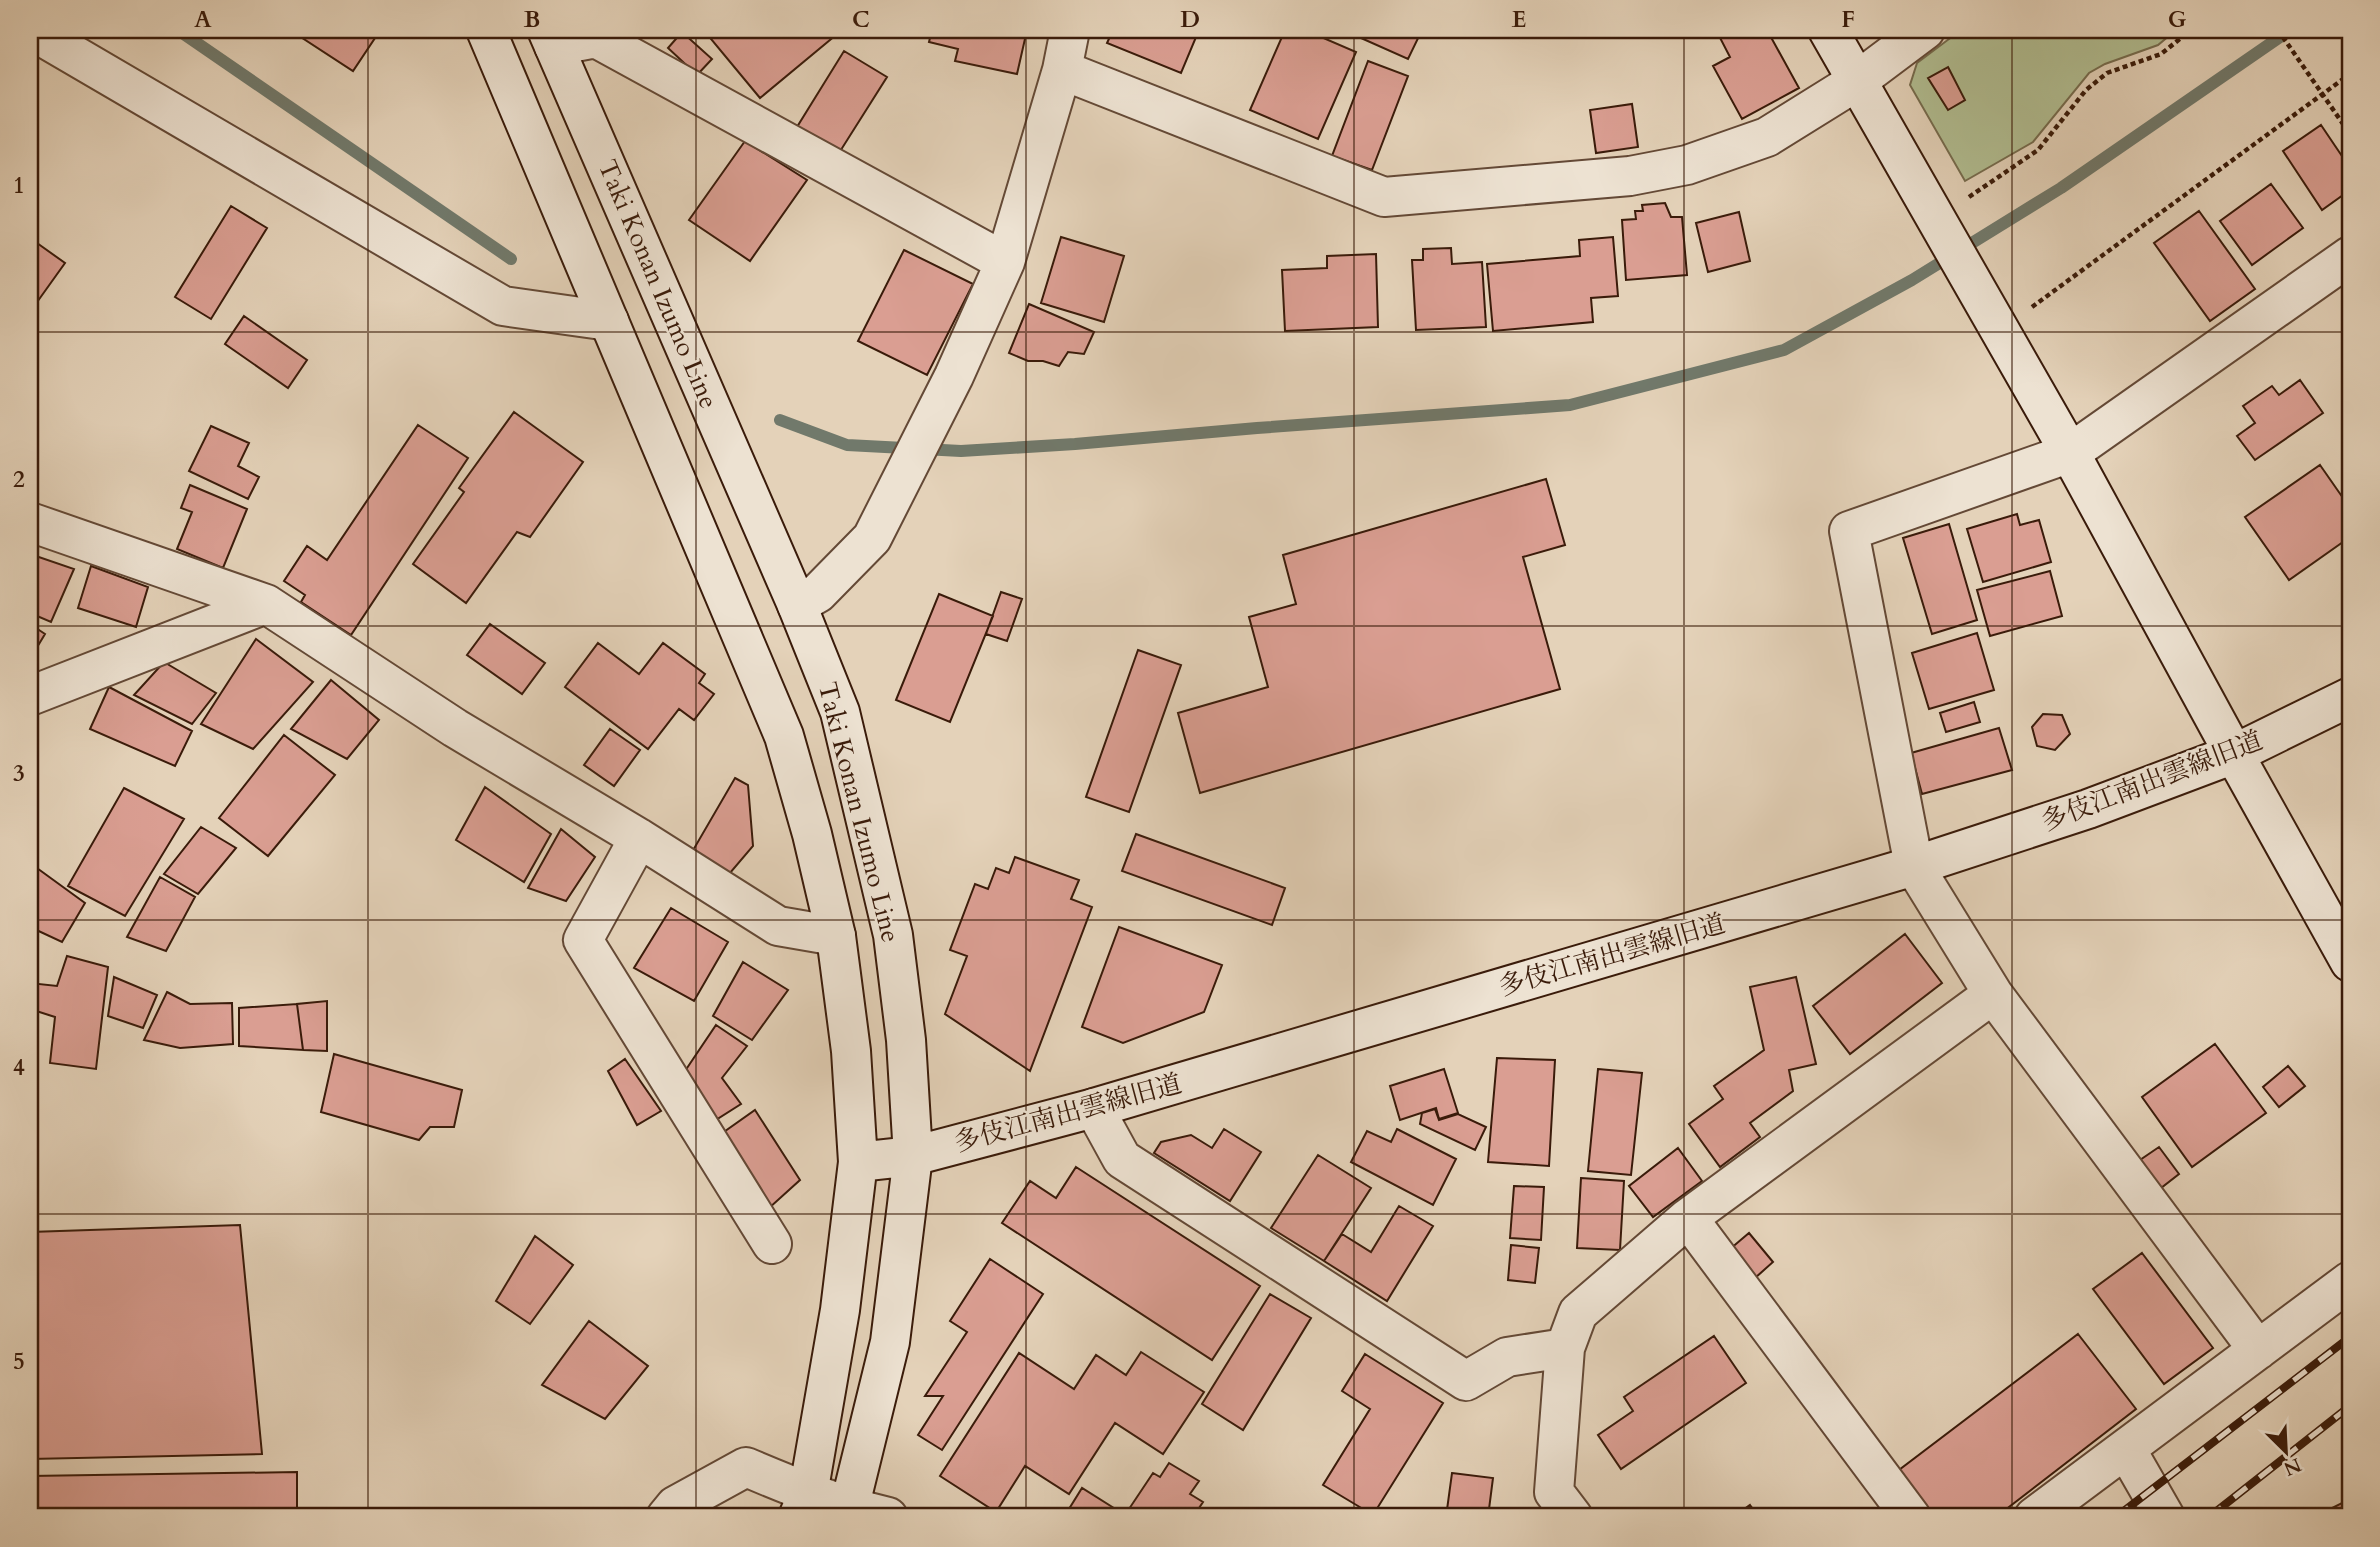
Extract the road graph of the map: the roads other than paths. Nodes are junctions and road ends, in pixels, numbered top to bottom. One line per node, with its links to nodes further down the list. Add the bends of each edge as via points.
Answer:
1 (31, 30): 11 (street, via 503,306)
2 (486, 30): 11 (street, Taki Konan Izumo Line)
3 (1070, 30): 7 (street)
4 (1828, 30): 8 (street)
5 (1925, 30): 8 (street)
6 (551, 38): 10 (street, via 596,38); 15 (street, Taki Konan Izumo Line)
7 (1062, 70): 8 (street, via 1384,197 1630,176 1687,165 1767,137); 10 (street)
8 (1857, 81): 12 (street)
9 (2350, 256): 12 (street)
10 (1005, 262): 15 (street, via 954,376 872,538 818,593)
11 (609, 321): 21 (street, Taki Konan Izumo Line, via 784,736)
12 (2070, 453): 18 (street); 20 (street, via 1849,531)
13 (30, 522): 14 (street)
14 (265, 604): 16 (street); 19 (street)
15 (797, 605): 25 (street, Taki Konan Izumo Line, via 839,712 893,935)
16 (30, 696)
17 (2350, 697): 18 (street, 多伎江南出雲線旧道)
18 (2234, 754): 20 (street, 多伎江南出雲線旧道, via 2088,809); 22 (street)
19 (639, 838): 21 (street, via 778,926); 28 (street, via 583,940)
20 (1914, 866): 23 (street); 24 (street, 多伎江南出雲線旧道)
21 (836, 936): 26 (street, Taki Konan Izumo Line, via 851,1051)
22 (2350, 962)
23 (1993, 993): 27 (street); 31 (street)
24 (1094, 1108): 25 (street, 多伎江南出雲線旧道); 30 (street, via 1122,1159 1466,1381 1507,1357)
25 (913, 1156): 26 (street, 多伎江南出雲線旧道); 34 (street, Taki Konan Izumo Line, via 890,1342)
26 (858, 1162): 33 (street, Taki Konan Izumo Line, via 840,1310)
27 (1688, 1219): 30 (street, via 1578,1312); 38 (street)
28 (772, 1244)
29 (2350, 1281): 31 (street)
30 (1565, 1348): 37 (street, via 1554,1492)
31 (2258, 1350): 32 (street)
32 (2126, 1450): 39 (street); 40 (street)
33 (803, 1505): 34 (street); 35 (street, via 746,1467 675,1506)
34 (848, 1513): 36 (street)
35 (666, 1517)
36 (888, 1517)
37 (1573, 1517)
38 (1911, 1517)
39 (2034, 1517)
40 (2165, 1517)

